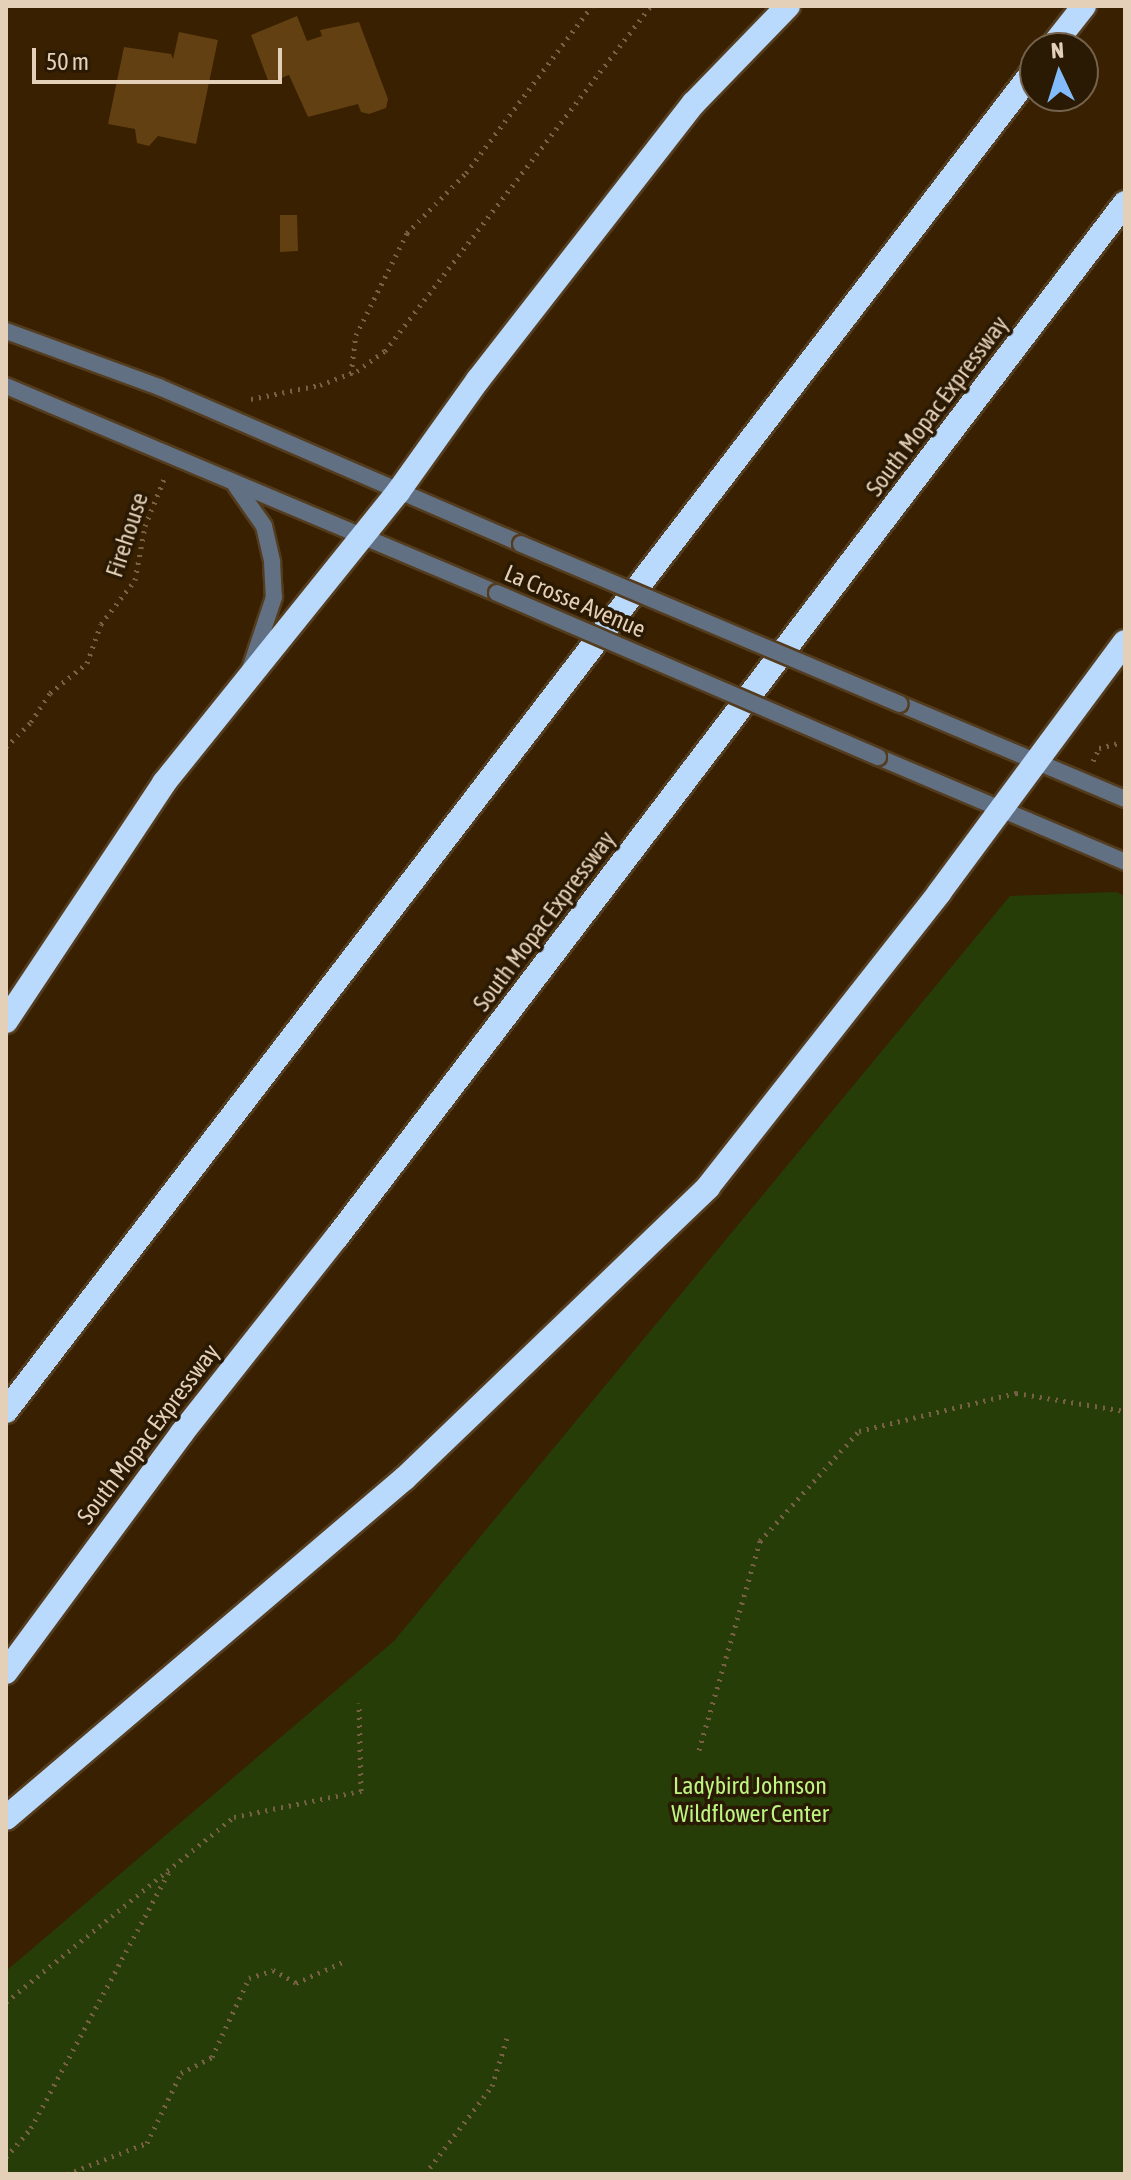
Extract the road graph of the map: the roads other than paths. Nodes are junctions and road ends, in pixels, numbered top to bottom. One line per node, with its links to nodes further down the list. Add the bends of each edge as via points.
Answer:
1 (788, 6): 9 (highway, via 694,103 478,380)
2 (1084, 6): 3 (highway)
3 (1064, 32)
4 (1019, 90): 18 (highway)
5 (1125, 203): 19 (highway, South Mopac Expressway, via 347,1225 182,1433)
6 (6, 331): 9 (street, La Crosse Avenue, via 159,387)
7 (6, 386): 8 (street, La Crosse Avenue)
8 (235, 485): 10 (street, La Crosse Avenue); 12 (street, via 264,526 274,597)
9 (398, 492): 10 (highway); 13 (street, La Crosse Avenue, bridge)
10 (363, 536): 12 (highway); 15 (street, La Crosse Avenue, bridge)
11 (1125, 642): 13 (highway)
12 (245, 683): 17 (highway, via 164,783)
13 (1034, 761): 14 (street, La Crosse Avenue); 15 (highway)
14 (1125, 799)
15 (998, 807): 16 (street, La Crosse Avenue); 20 (highway, via 939,893 698,1197 405,1478)
16 (1125, 862)
17 (6, 1021)
18 (6, 1411)
19 (6, 1672)
20 (6, 1818)

